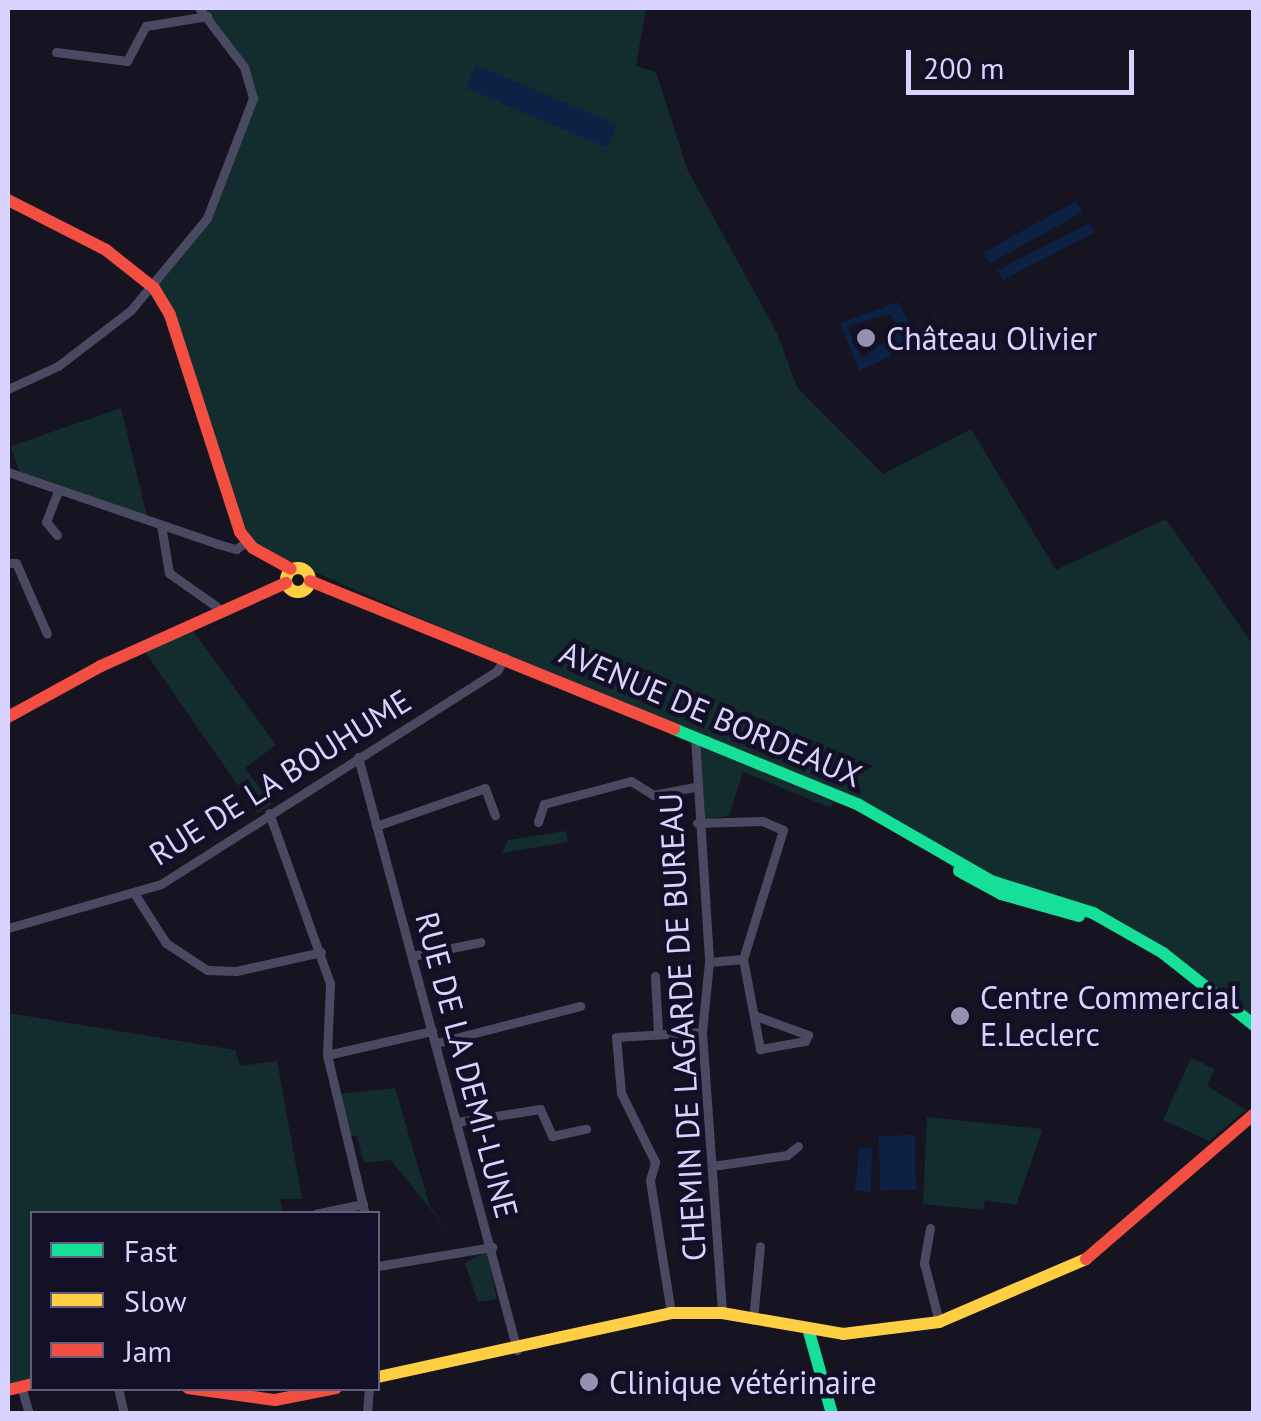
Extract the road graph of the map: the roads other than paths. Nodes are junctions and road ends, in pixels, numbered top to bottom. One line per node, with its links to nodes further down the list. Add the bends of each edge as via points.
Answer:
1 (203, 12): 2 (street, via 146,26 127,61); 4 (street, via 244,67 252,98 207,218)
2 (56, 52)
3 (8, 200): 4 (main road, via 106,250)
4 (154, 288): 5 (street, via 58,366); 10 (main road, via 170,315)
5 (8, 389)
6 (8, 472): 7 (street)
7 (58, 490): 8 (street); 9 (street, via 46,522)
8 (156, 524): 10 (street, via 233,548); 13 (street, via 169,573)
9 (57, 534)
10 (246, 542): 12 (main road)
11 (8, 563): 14 (street, via 16,563)
12 (288, 576): 13 (main road); 15 (main road, AVENUE DE BORDEAUX, via 300,592 310,581)
13 (220, 609): 16 (main road)
14 (46, 634)
15 (505, 657): 17 (main road, AVENUE DE BORDEAUX); 18 (street, RUE DE LA BOUHUME, via 497,671)
16 (8, 717)
17 (694, 738): 19 (street, CHEMIN DE LAGARDE DE BUREAU); 22 (main road, AVENUE DE BORDEAUX)
18 (358, 757): 20 (street, RUE DE LA BOUHUME); 25 (street, RUE DE LA DEMI-LUNE)
19 (695, 787): 23 (street, via 653,794 631,781 544,804); 24 (street, CHEMIN DE LAGARDE DE BUREAU)
20 (269, 813): 26 (street, RUE DE LA BOUHUME, via 160,884); 30 (street)
21 (495, 816): 25 (street, via 485,788)
22 (888, 821): 29 (main road, AVENUE DE BORDEAUX, via 991,880 1085,910); 29 (main road, AVENUE DE BORDEAUX, via 1001,894 1117,928)
23 (538, 822)
24 (697, 823): 32 (street, via 762,821 783,830); 33 (street, CHEMIN DE LAGARDE DE BUREAU)
25 (376, 826): 31 (street, RUE DE LA DEMI-LUNE)
26 (134, 892): 27 (street, RUE DE LA BOUHUME); 30 (street, via 166,943 207,970 236,971)
27 (8, 928)
28 (481, 942): 31 (street)
29 (1159, 951): 37 (main road)
30 (322, 952): 42 (street, via 332,1011)
31 (412, 956): 38 (street, RUE DE LA DEMI-LUNE)
32 (743, 960): 33 (street); 36 (street)
33 (709, 962): 39 (street, CHEMIN DE LAGARDE DE BUREAU)
34 (655, 976): 40 (street)
35 (580, 1006): 41 (street)
36 (756, 1016): 36 (street, via 760,1049 805,1042 808,1035)
37 (1254, 1025)
38 (432, 1031): 41 (street, RUE DE LA DEMI-LUNE); 42 (street)
39 (702, 1032): 40 (street); 47 (street, CHEMIN DE LAGARDE DE BUREAU)
40 (658, 1034): 53 (street, via 616,1038 621,1092 655,1162 650,1180)
41 (436, 1043): 44 (street, RUE DE LA DEMI-LUNE)
42 (328, 1056): 48 (street)
43 (1254, 1114): 56 (main road, via 1096,1255)
44 (457, 1122): 45 (street, via 540,1109 552,1136); 51 (street, RUE DE LA DEMI-LUNE)
45 (586, 1129)
46 (798, 1146): 47 (street, via 787,1154)
47 (712, 1166): 54 (street, CHEMIN DE LAGARDE DE BUREAU)
48 (364, 1209)
49 (930, 1228): 56 (street, via 924,1262)
50 (760, 1246): 55 (street)
51 (492, 1247): 52 (street); 58 (street, RUE DE LA DEMI-LUNE)
52 (380, 1266)
53 (671, 1314): 54 (main road); 58 (main road)
54 (722, 1314): 55 (main road)
55 (753, 1320): 57 (main road)
56 (940, 1322): 57 (main road, via 891,1332)
57 (809, 1332): 64 (main road)
58 (517, 1350): 59 (main road)
59 (380, 1377)
60 (20, 1387): 63 (street)
61 (210, 1391): 62 (main road, via 275,1400)
62 (321, 1391)
63 (28, 1414)
64 (832, 1414)

